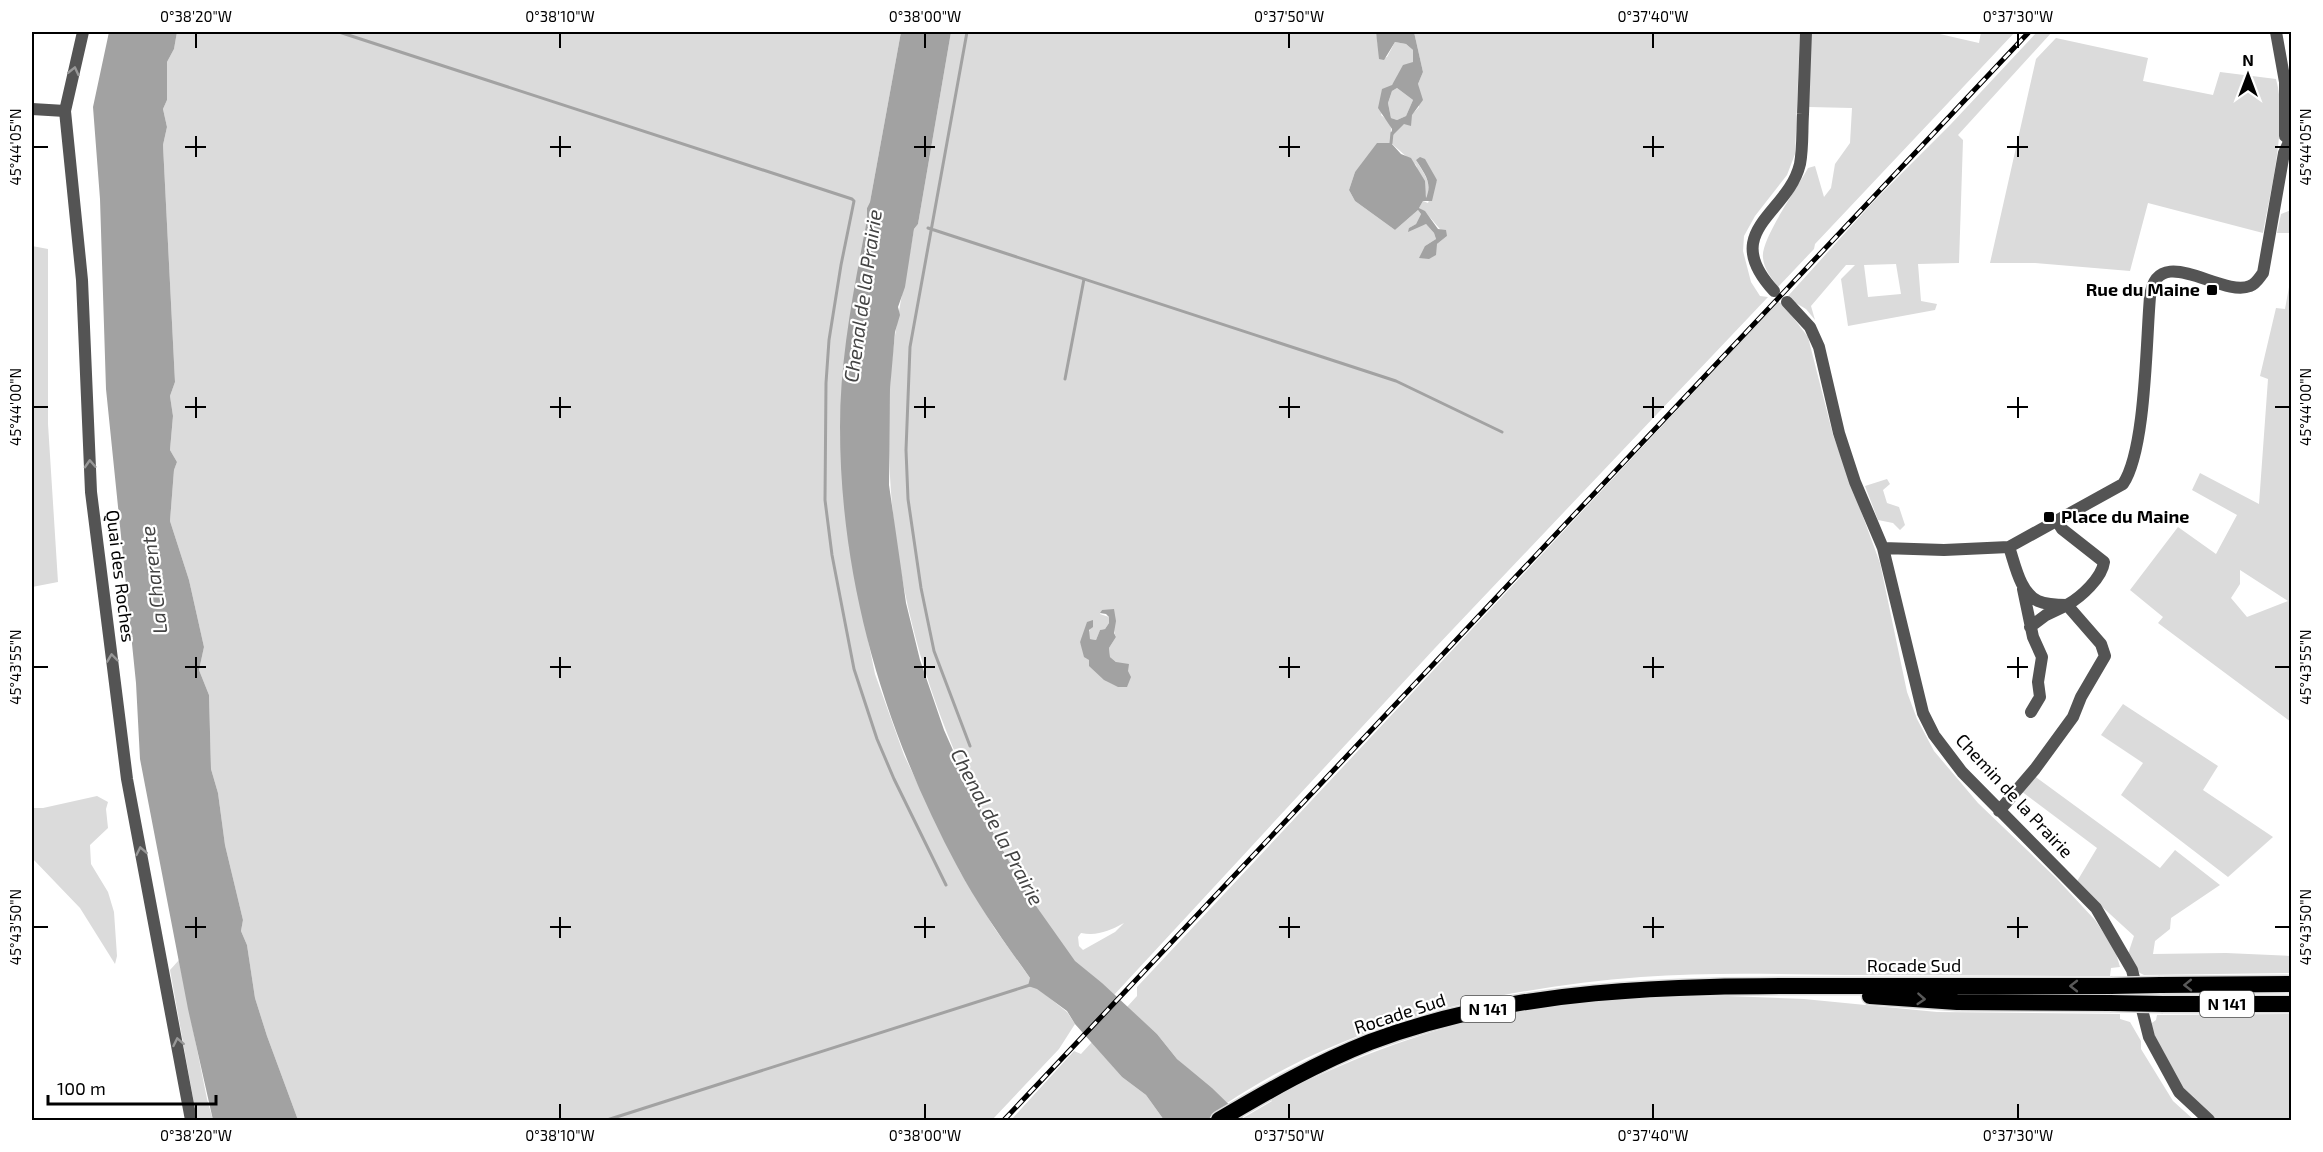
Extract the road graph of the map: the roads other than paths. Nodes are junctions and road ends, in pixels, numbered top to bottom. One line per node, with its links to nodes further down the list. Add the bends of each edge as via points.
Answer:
1 (83, 32): 5 (street, Quai des Roches, one-way to 1)
2 (1806, 32): 7 (street, via 1799,167 1761,224 1753,245 1758,271)
3 (2276, 32): 6 (street, via 2285,82 2286,136)
4 (32, 110): 5 (street)
5 (65, 111): 20 (street, Quai des Roches, one-way to 5, via 127,779 91,492 82,280)
6 (2290, 142): 9 (street, via 2284,153 2263,273 2250,286 2233,287 2170,271 2154,281 2141,415 2128,477 2117,489)
7 (1774, 291)
8 (1787, 302): 11 (street, Chemin de la Prairie, via 1816,337 1839,433)
9 (2057, 521): 10 (street); 13 (street, via 2104,562 2089,586)
10 (2009, 547): 11 (street); 12 (street)
11 (1883, 548): 16 (street, Chemin de la Prairie, via 1923,712 1934,735 1962,772)
12 (2020, 579): 13 (street, via 2040,602); 14 (street)
13 (2067, 605): 14 (street); 16 (street, via 2101,644 2105,656 2073,717)
14 (2030, 627): 15 (street, via 2042,657 2040,697)
15 (2031, 712)
16 (1999, 811): 22 (street, Chemin de la Prairie, via 2096,908 2132,970 2149,1037 2179,1092)
17 (2292, 984): 18 (highway, Rocade Sud / N 141, one-way to 18, bridge)
18 (1716, 986): 19 (highway, Rocade Sud / N 141, one-way to 19, bridge, via 1957,1002); 21 (highway, Rocade Sud / N 141, via 1589,993 1515,1003 1409,1029 1323,1062)
19 (2292, 1004)
20 (191, 1120)
21 (1219, 1120)
22 (2209, 1120)

